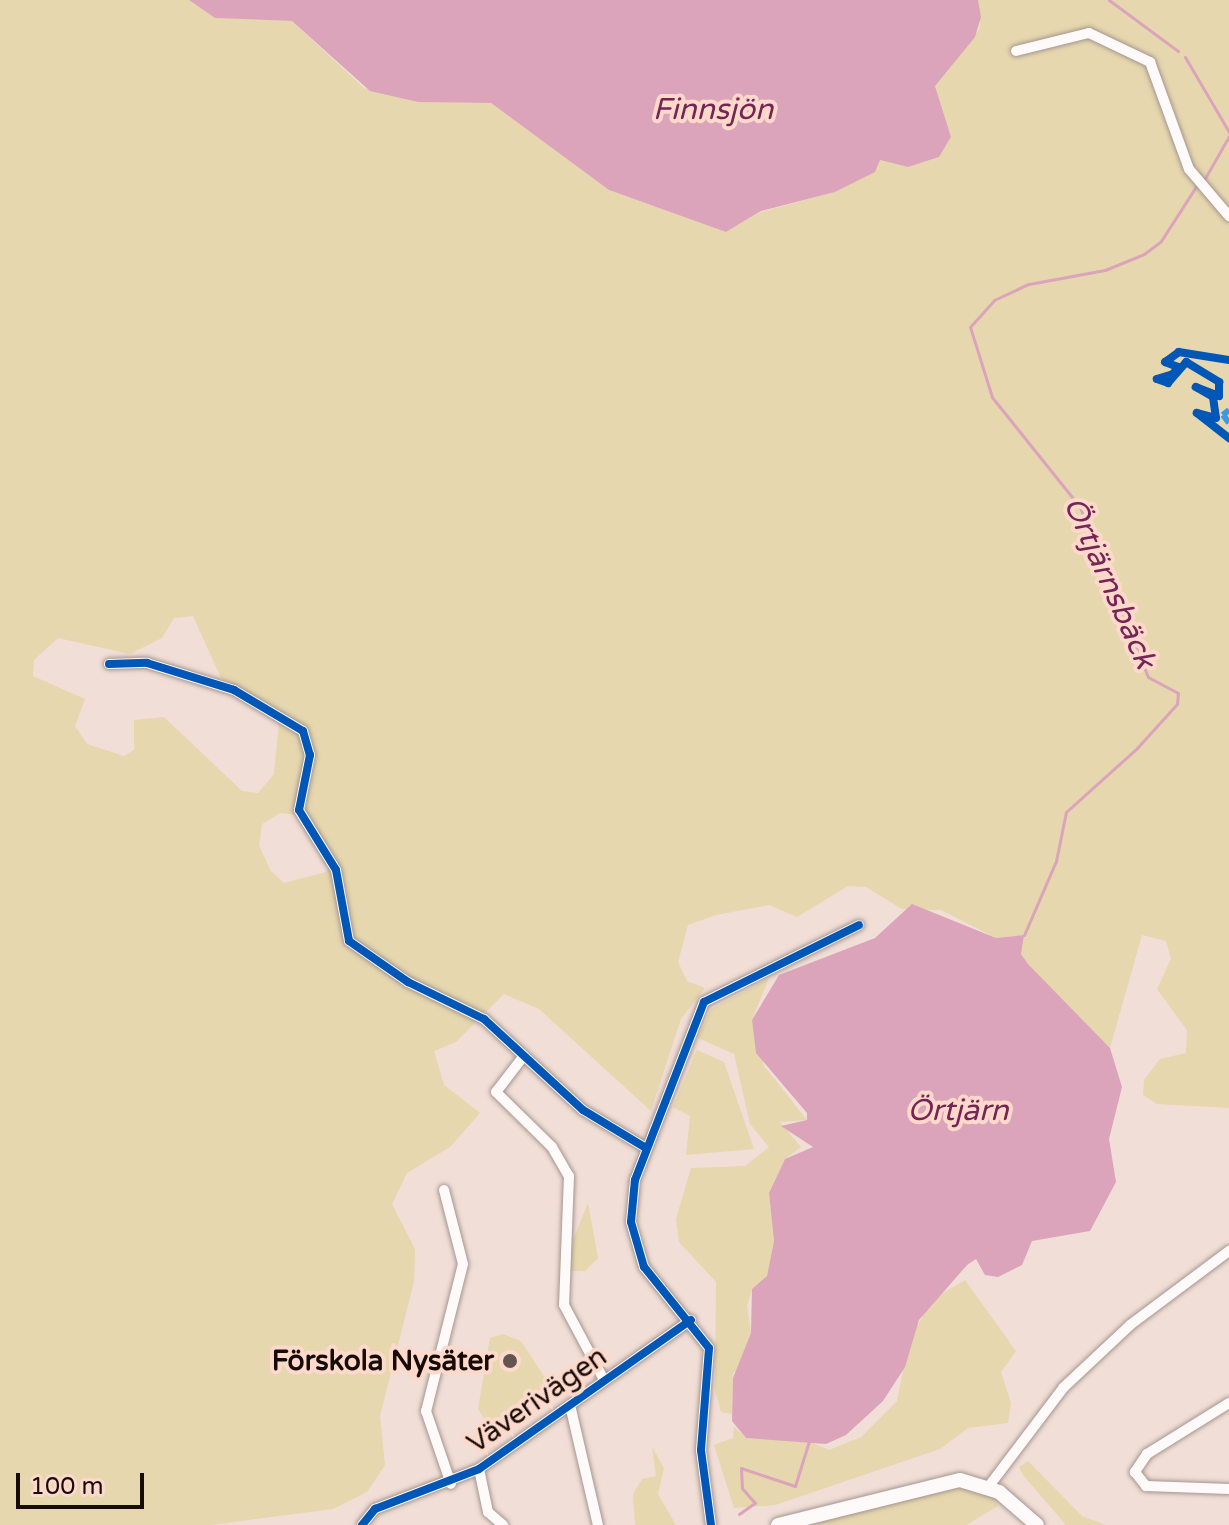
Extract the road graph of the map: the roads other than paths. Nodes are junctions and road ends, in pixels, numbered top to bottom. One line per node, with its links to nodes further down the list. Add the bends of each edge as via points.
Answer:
1 (1016, 51): 2 (street, via 1089,33 1150,62 1184,159)
2 (1229, 216)
3 (109, 664): 5 (street, via 147,663 234,690 303,731 310,755 299,810 336,870 345,935 379,965 484,1019)
4 (859, 925): 6 (street, via 704,1002)
5 (523, 1057): 6 (street, via 599,1123); 10 (street, via 496,1092 552,1147 569,1176 564,1305)
6 (646, 1148): 9 (street, via 631,1201 634,1237 651,1278)
7 (444, 1190): 15 (street, via 463,1264 426,1411)
8 (1229, 1251): 14 (street, via 1130,1325 1063,1388)
9 (691, 1320): 10 (street, Väverivägen); 18 (street, via 709,1348 701,1450)
10 (604, 1380): 12 (street, Väverivägen)
11 (1229, 1403): 16 (street, via 1147,1454 1135,1472 1146,1486)
12 (570, 1405): 13 (street, Väverivägen); 21 (street)
13 (479, 1469): 15 (street, Väverivägen); 20 (street, via 488,1512)
14 (991, 1482): 17 (street, via 960,1473); 23 (street, via 1022,1498)
15 (451, 1484): 19 (street, Väverivägen, via 375,1509)
16 (1229, 1489)
17 (802, 1521): 22 (street)
18 (714, 1522)
19 (362, 1525)
20 (503, 1525)
21 (598, 1525)
22 (778, 1525)
23 (1039, 1525)

